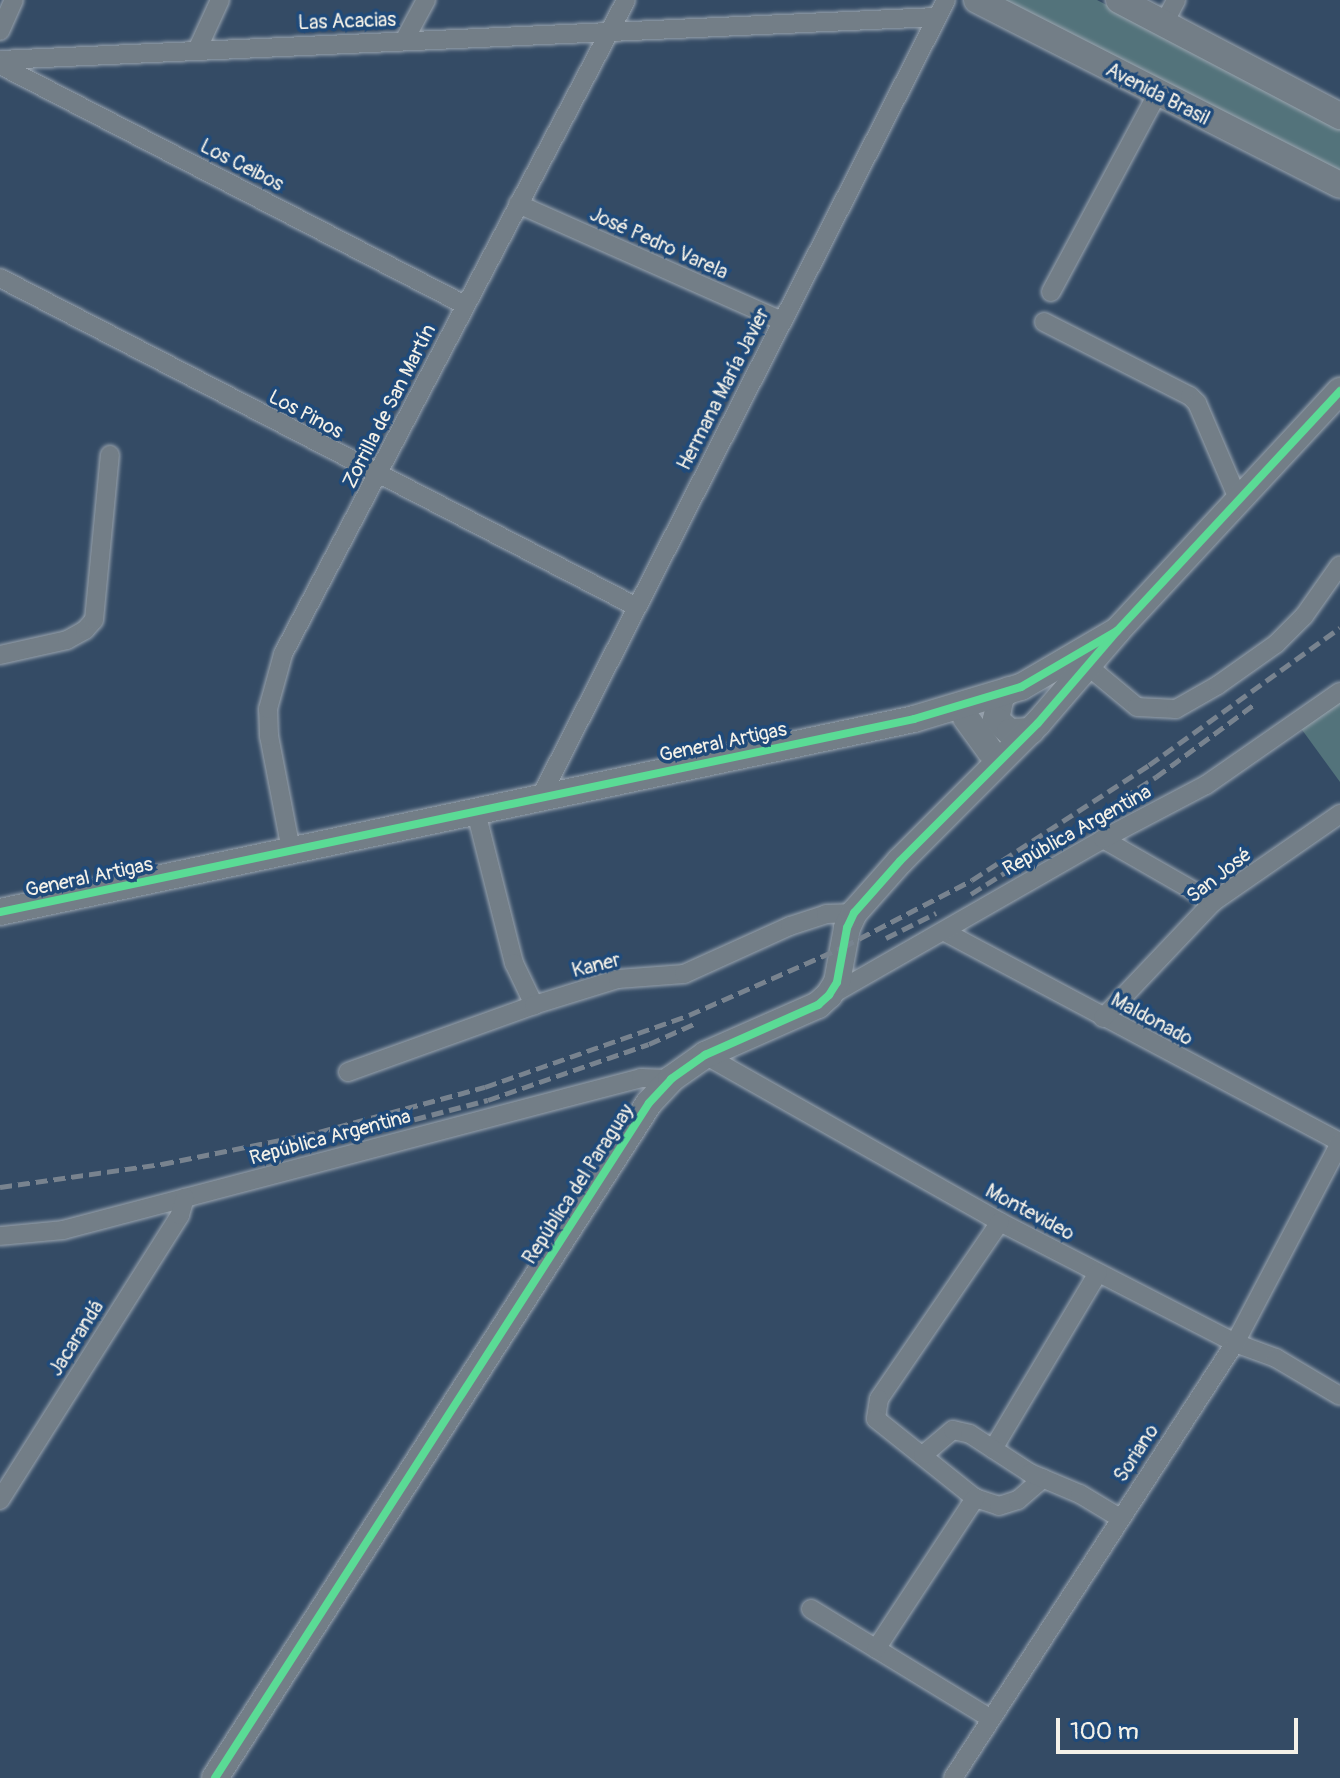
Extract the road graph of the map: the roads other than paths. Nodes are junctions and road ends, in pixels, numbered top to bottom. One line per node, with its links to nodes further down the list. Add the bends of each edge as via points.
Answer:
1 (14, 0): 10 (street)
2 (220, 0): 13 (street)
3 (426, 0): 12 (street)
4 (626, 0): 11 (street, Zorrilla de San Martín)
5 (946, 0): 9 (street, Hermana María Javier)
6 (977, 0): 15 (street, Avenida Brasil)
7 (1119, 0): 8 (street)
8 (1170, 11): 16 (street)
9 (936, 17): 11 (street, Las Acacias); 22 (street, Hermana María Javier)
10 (0, 31)
11 (610, 32): 12 (street, Las Acacias); 18 (street, Zorrilla de San Martín)
12 (404, 41): 13 (street, Las Acacias)
13 (198, 48): 14 (street, Las Acacias)
14 (0, 63): 21 (street, Los Ceibos)
15 (1157, 94): 17 (street, Avenida Brasil); 20 (street)
16 (1340, 116)
17 (1340, 185)
18 (518, 204): 21 (street, Zorrilla de San Martín); 22 (street, José Pedro Varela)
19 (0, 278): 26 (street, Los Pinos)
20 (1051, 292)
21 (465, 305): 26 (street, Zorrilla de San Martín)
22 (782, 321): 29 (street, Hermana María Javier)
23 (1044, 322): 27 (street, via 1190,396)
24 (1340, 391): 27 (street, General Artigas)
25 (110, 455): 31 (street, via 94,620 67,640)
26 (378, 477): 29 (street, Los Pinos); 44 (street, Zorrilla de San Martín, via 283,654 273,685 269,736)
27 (1239, 501): 30 (street, General Artigas)
28 (1340, 565): 32 (street, via 1304,616 1276,644 1176,709 1137,707)
29 (637, 607): 40 (street, Hermana María Javier)
30 (1117, 631): 32 (street); 33 (street, General Artigas)
31 (0, 655)
32 (1089, 667): 37 (street)
33 (1015, 688): 35 (street, General Artigas); 36 (street, via 1001,696); 37 (street, via 1039,700 1042,711)
34 (1340, 692): 43 (street, República Argentina, via 1206,785)
35 (956, 715): 36 (street); 38 (street); 40 (street, General Artigas)
36 (998, 723): 37 (street, via 1010,732); 38 (street)
37 (1035, 727): 39 (street)
38 (990, 751): 39 (street)
39 (983, 781): 47 (street)
40 (540, 798): 41 (street, General Artigas)
41 (476, 812): 44 (street, General Artigas); 50 (street, via 514,963)
42 (1340, 814): 45 (street, San José)
43 (1103, 839): 45 (street); 48 (street, República Argentina)
44 (291, 850): 46 (street, General Artigas)
45 (1213, 902): 51 (street, San José)
46 (0, 912)
47 (854, 913): 49 (street); 50 (street, Kaner, via 826,914 790,926 684,974 618,979)
48 (945, 932): 49 (street, República Argentina); 51 (street, Maldonado)
49 (829, 995): 52 (street, República del Paraguay, via 818,1005)
50 (534, 1005): 53 (street, Kaner)
51 (1103, 1018): 55 (street, Maldonado)
52 (705, 1055): 54 (street, República del Paraguay); 57 (street, Montevideo)
53 (348, 1072)
54 (671, 1079): 56 (street, República Argentina, via 641,1078); 71 (street, República del Paraguay, via 637,1121)
55 (1340, 1142): 60 (street, Soriano)
56 (185, 1198): 58 (street, República Argentina, via 63,1230); 66 (street, Jacarandá, via 180,1215)
57 (1000, 1222): 59 (street, Montevideo); 63 (street, via 879,1399 876,1419)
58 (0, 1236)
59 (1098, 1273): 60 (street, Montevideo); 62 (street)
60 (1235, 1343): 61 (street, Montevideo, via 1276,1358); 67 (street, Soriano)
61 (1340, 1396)
62 (993, 1449): 63 (street, via 953,1430); 64 (street)
63 (923, 1455): 65 (street)
64 (1043, 1478): 65 (street, via 1018,1500 999,1506); 67 (street)
65 (975, 1498): 69 (street)
66 (0, 1500)
67 (1120, 1518): 70 (street, Soriano)
68 (811, 1609): 69 (street)
69 (876, 1649): 70 (street)
70 (991, 1719): 72 (street, Soriano)
71 (215, 1778)
72 (953, 1778)

